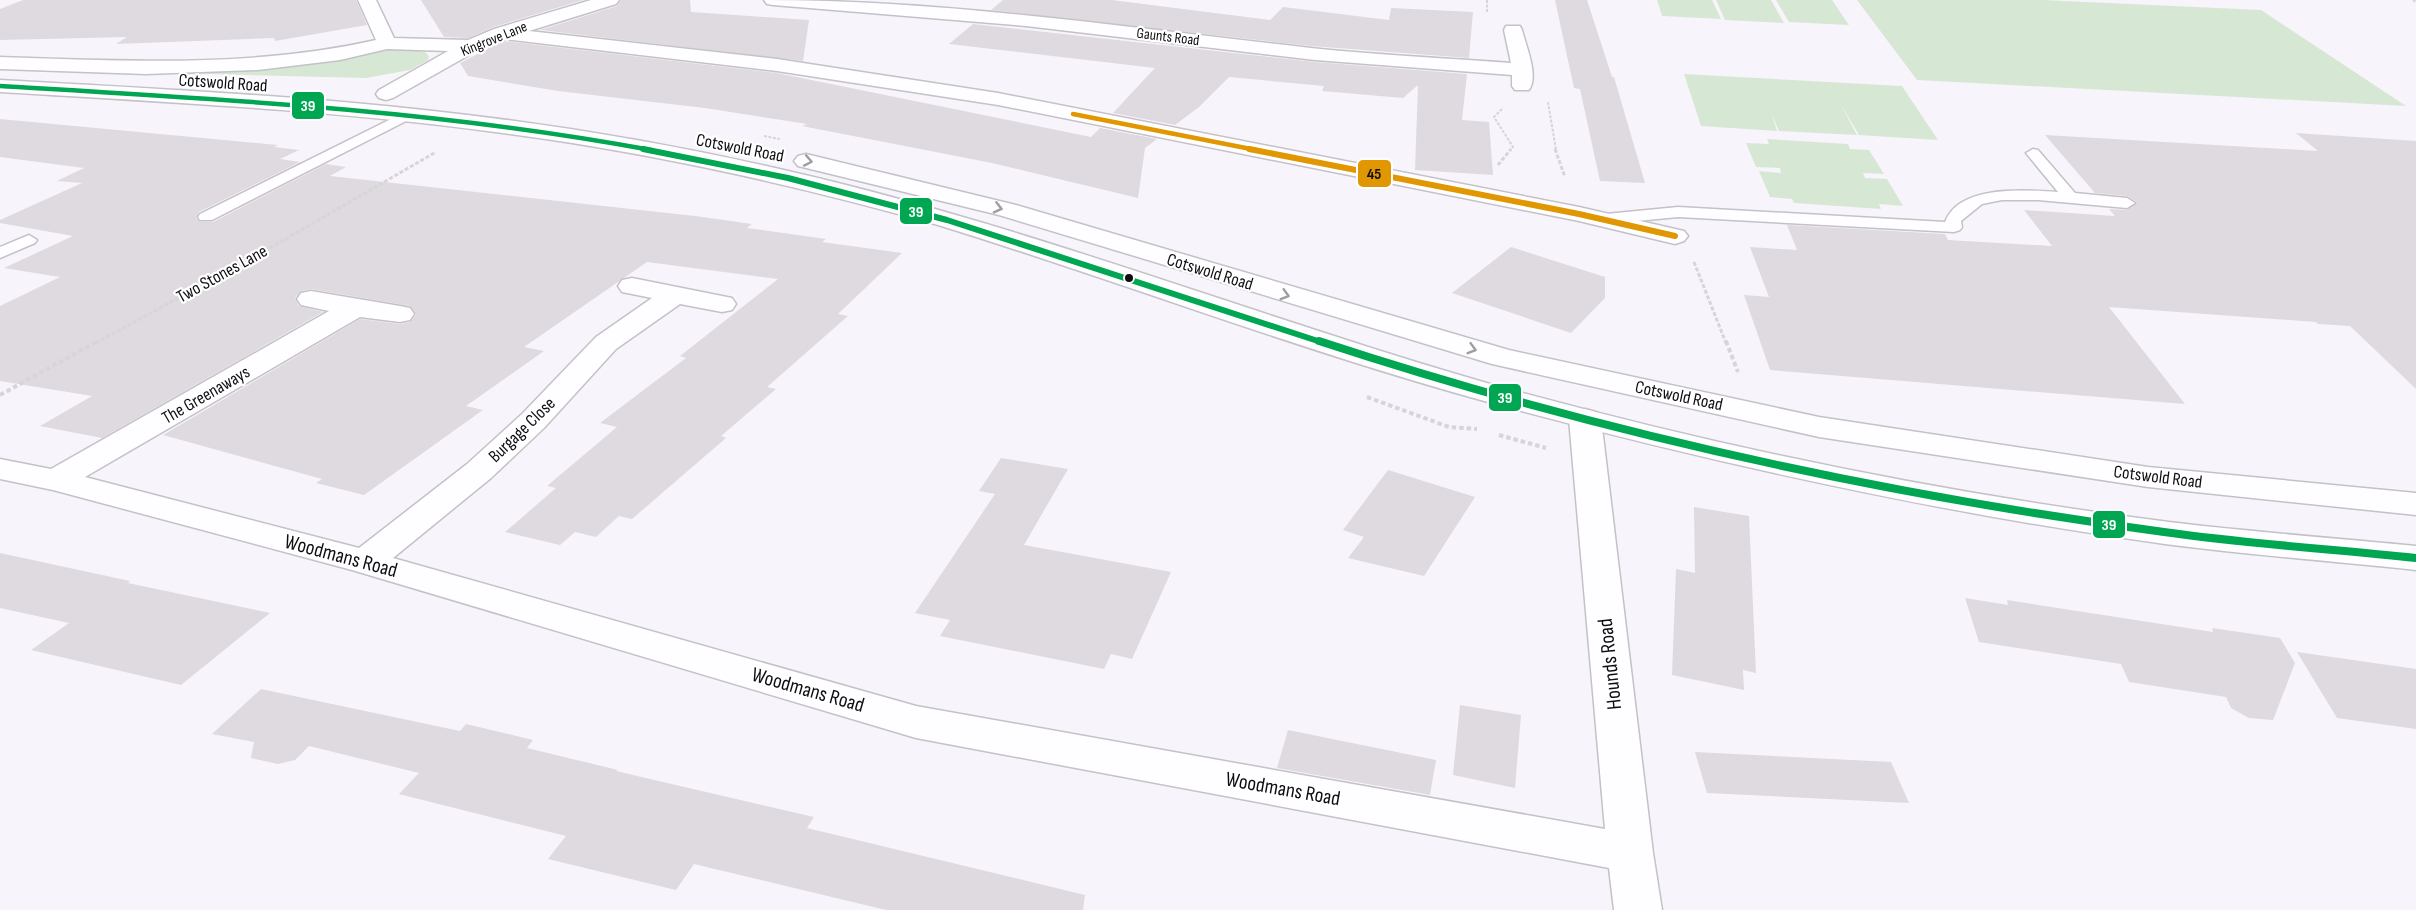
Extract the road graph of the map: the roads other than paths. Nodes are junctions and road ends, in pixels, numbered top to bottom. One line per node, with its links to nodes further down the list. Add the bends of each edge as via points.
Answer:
1 (367, 0): 6 (street)
2 (610, 0): 5 (street, Kingrove Lane)
3 (774, 0): 4 (street, Gaunts Road, via 1026,21 1522,78)
4 (1513, 30)
5 (501, 33): 7 (street, Kingrove Lane); 17 (street, via 777,65 998,99)
6 (387, 43): 7 (street, Cotswold Road); 8 (street, Cotswold Road, via 340,54 258,64 146,68)
7 (471, 46): 11 (street, Kingrove Lane)
8 (0, 63)
9 (0, 72): 11 (street, Cotswold Road, via 199,80)
10 (0, 86): 12 (street, Cotswold Road)
11 (386, 94): 27 (street, Cotswold Road, one-way to 27, via 552,112 824,164 1007,210)
12 (407, 115): 16 (lane); 28 (street, Cotswold Road, via 624,146 793,179 943,219 1416,372)
13 (2033, 153): 14 (lane)
14 (2072, 199): 15 (lane); 17 (lane, via 1986,198 1965,208 1953,220 1954,227 1678,212)
15 (2127, 203)
16 (206, 217)
17 (1606, 219): 18 (street)
18 (1675, 236)
19 (29, 240): 20 (lane)
20 (0, 253)
21 (632, 286): 22 (street)
22 (675, 295): 24 (street); 33 (street, Burgage Close, via 606,343 533,422)
23 (311, 299): 25 (street)
24 (722, 304)
25 (355, 308): 26 (street); 30 (street, The Greenaways)
26 (400, 314)
27 (1503, 358): 28 (street, Hounds Road, via 1576,392); 31 (street, Cotswold Road, via 1818,427 2148,477)
28 (1585, 419): 32 (street, Cotswold Road, via 1855,480 2138,529); 34 (street, Hounds Road)
29 (0, 469): 30 (street, Woodmans Road)
30 (56, 480): 33 (street, Woodmans Road)
31 (2416, 504)
32 (2416, 558)
33 (365, 562): 34 (street, Woodmans Road, via 916,722)
34 (1630, 853): 35 (street, Hounds Road)
35 (1638, 910)

